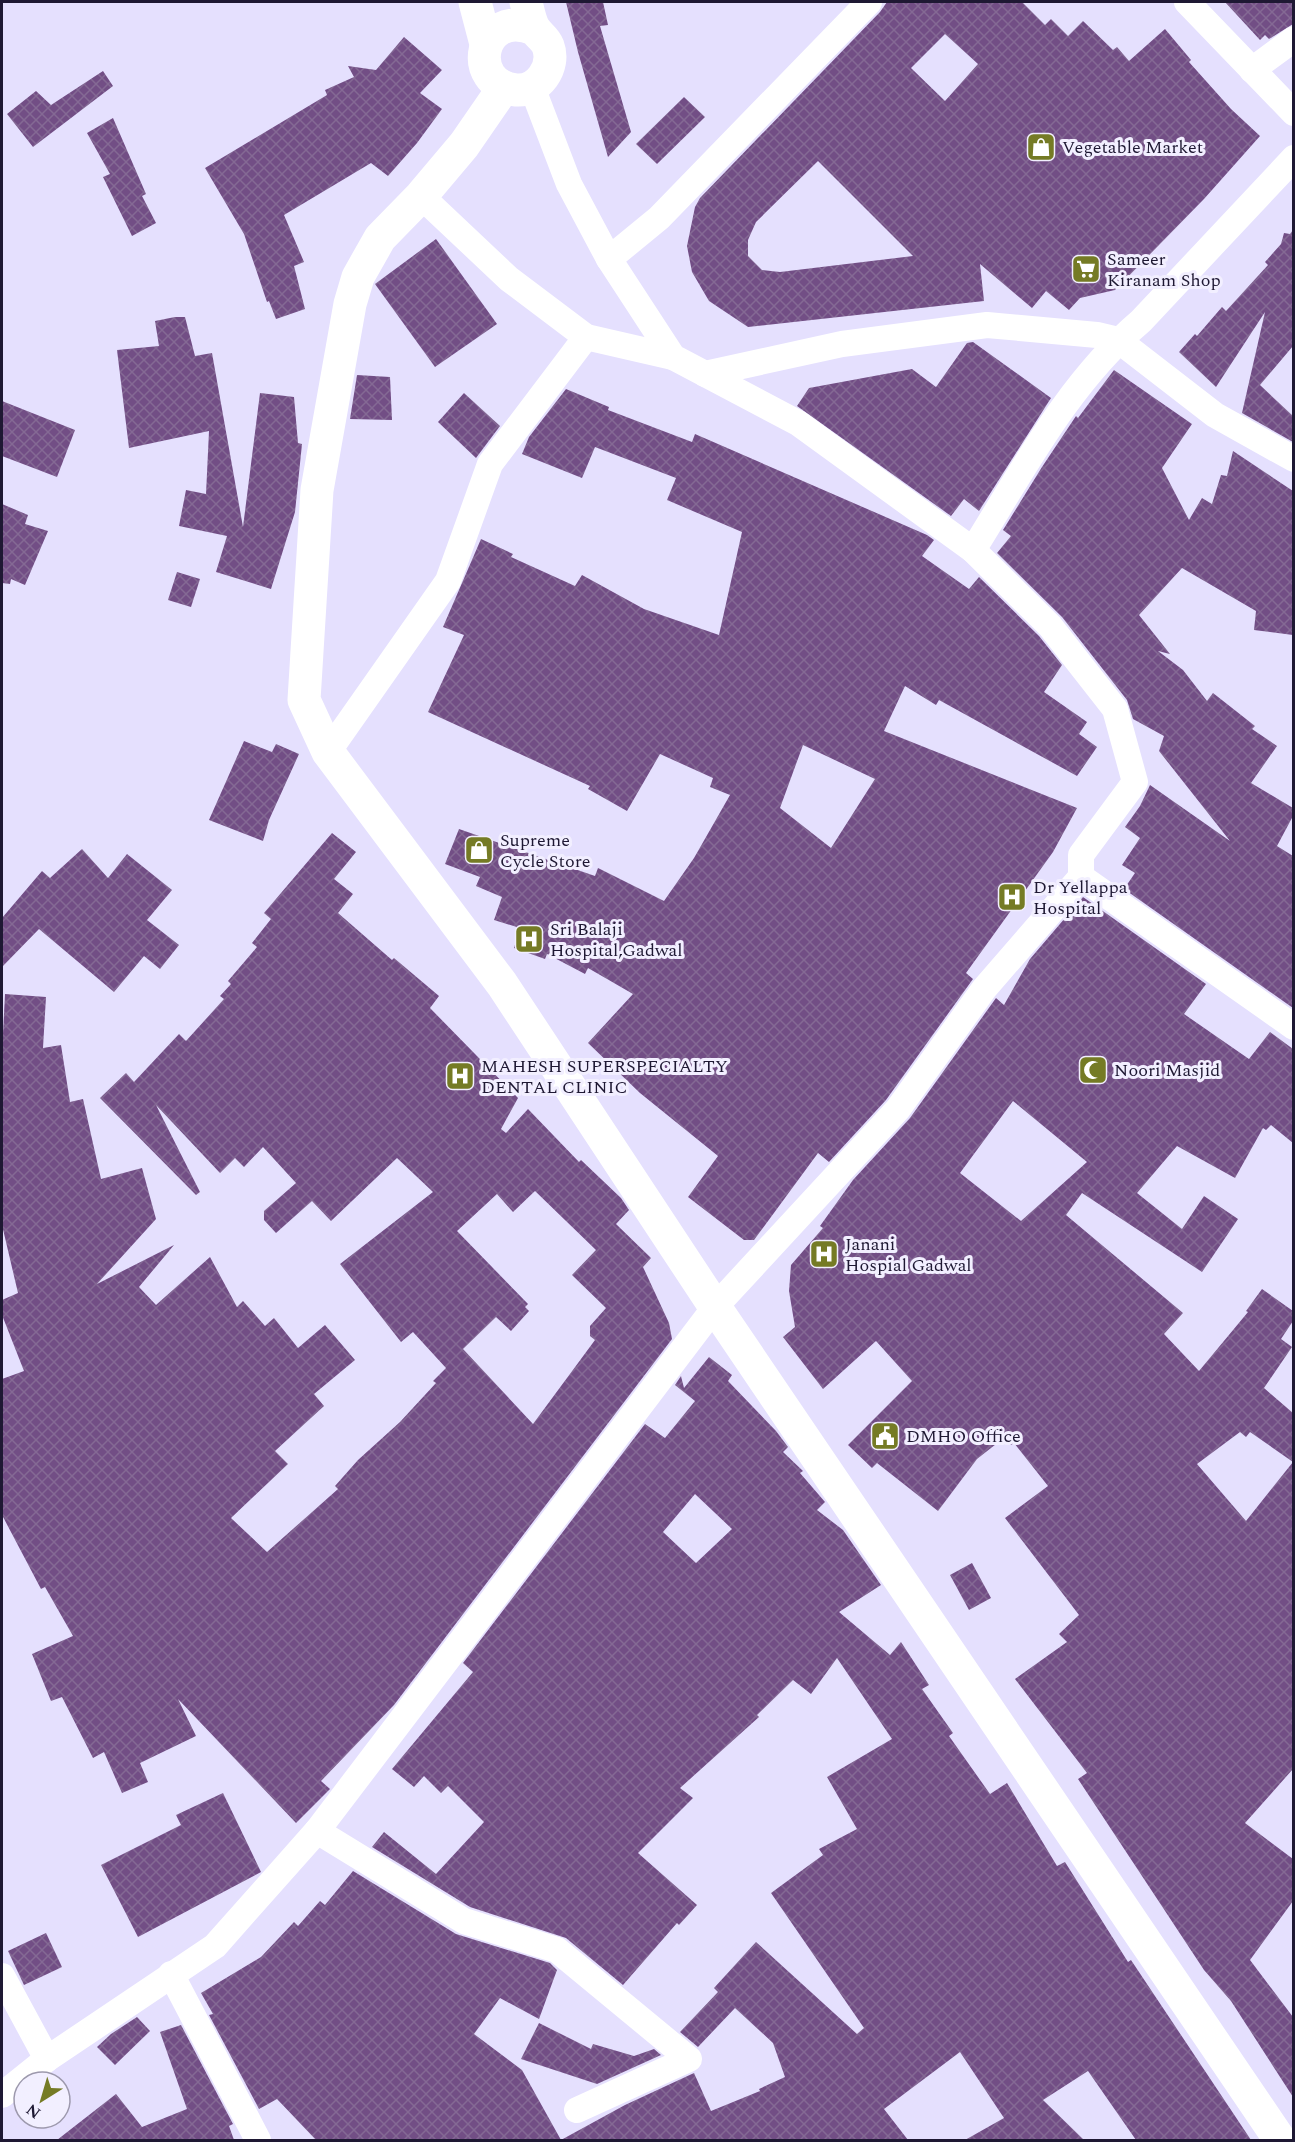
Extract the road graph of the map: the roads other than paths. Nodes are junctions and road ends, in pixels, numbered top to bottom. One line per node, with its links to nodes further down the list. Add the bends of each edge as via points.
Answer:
1 (475, 2): 6 (main road)
2 (869, 2): 12 (street, via 659,218)
3 (1187, 2): 7 (street)
4 (530, 15): 6 (main road, via 492,34); 8 (main road, via 549,47 550,58 541,80)
5 (1293, 39): 7 (street)
6 (486, 44): 8 (main road, via 486,69 493,80)
7 (1252, 70): 9 (street)
8 (518, 87): 11 (main road); 12 (street)
9 (1293, 113)
10 (1293, 158): 14 (street)
11 (421, 196): 13 (street, via 508,279); 19 (main road, via 380,238 357,277 317,490 304,700)
12 (609, 259): 15 (street)
13 (586, 337): 15 (street); 19 (street, via 490,464 448,581)
14 (1118, 340): 16 (street, via 987,325 842,344); 17 (street, via 1215,416); 18 (street, via 1064,404)
15 (673, 357): 16 (street)
16 (705, 374): 18 (street, via 798,423)
17 (1293, 459)
18 (973, 550): 20 (street, via 1050,626 1115,709 1135,782 1082,855)
19 (328, 752): 22 (main road, via 502,984)
20 (1081, 877): 21 (street); 22 (street, via 984,989 898,1108)
21 (1293, 1027)
22 (715, 1307): 23 (street); 30 (main road)
23 (317, 1832): 24 (street, via 215,1946); 28 (street, via 464,1921 557,1950 689,2059)
24 (171, 1974): 26 (street); 29 (street)
25 (2, 1976): 26 (street)
26 (47, 2059): 27 (street)
27 (2, 2095)
28 (577, 2110)
29 (258, 2140)
30 (1280, 2140)

